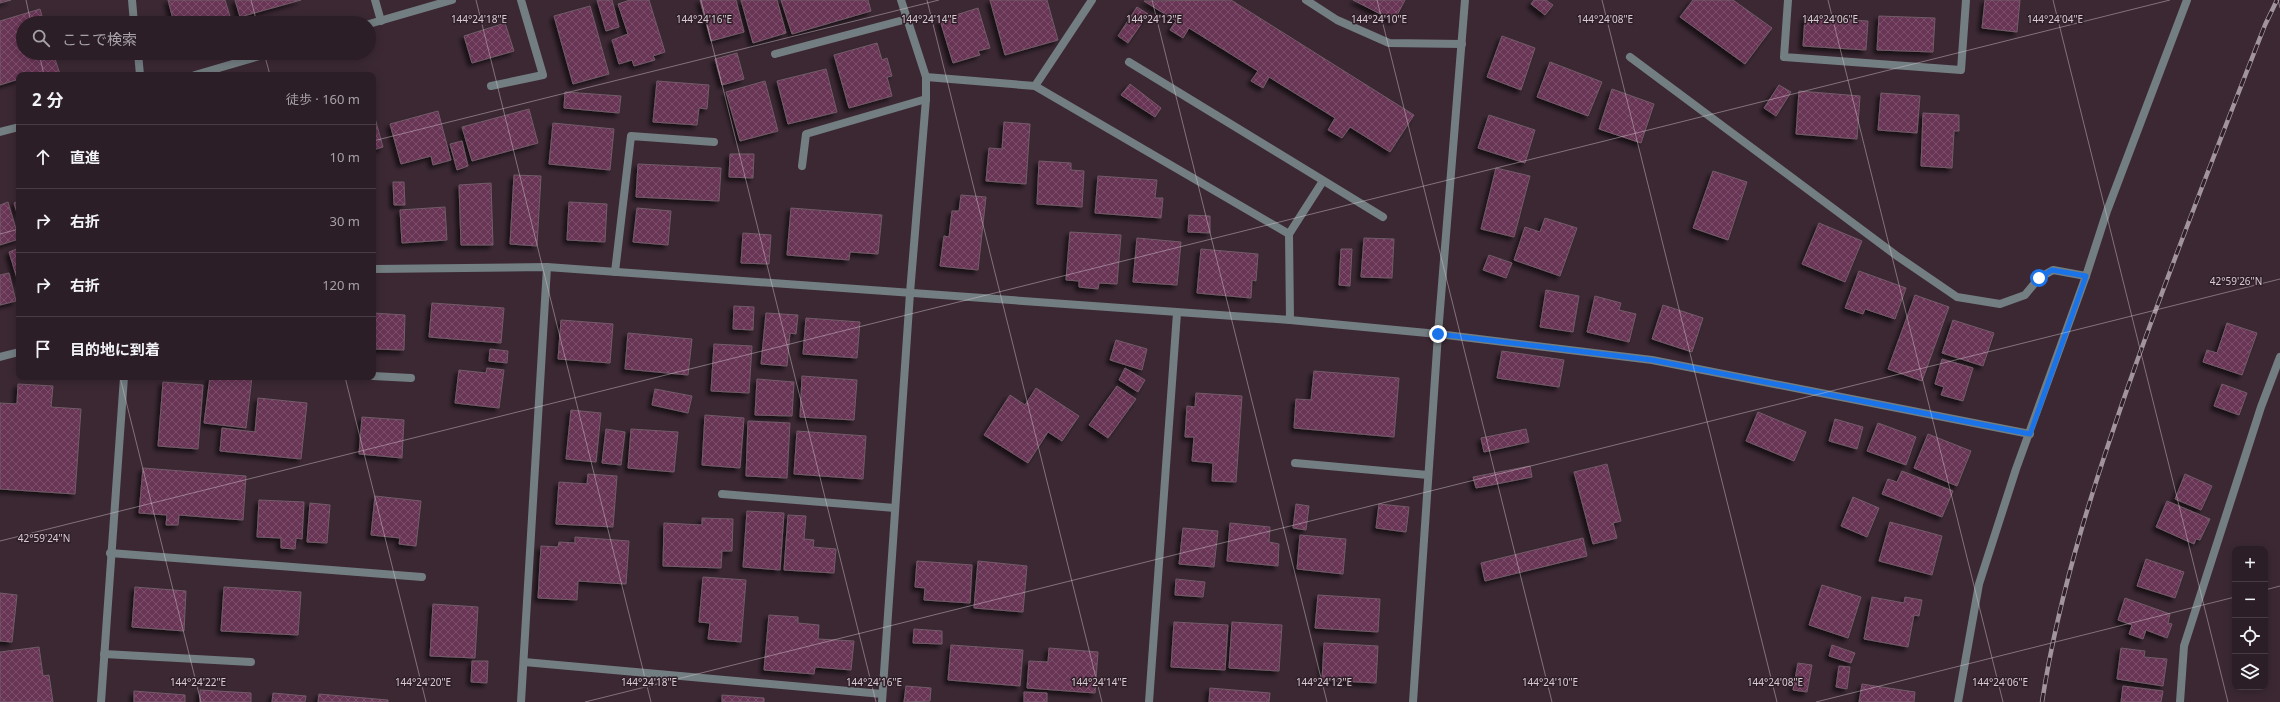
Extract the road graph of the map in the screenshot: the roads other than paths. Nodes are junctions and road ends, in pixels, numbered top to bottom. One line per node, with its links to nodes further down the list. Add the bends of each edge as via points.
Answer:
1 (132, 0): 12 (street)
2 (375, 0): 14 (street)
3 (452, 0): 14 (street)
4 (521, 0): 25 (street, via 543,75)
5 (901, 0): 13 (street)
6 (1092, 0): 26 (street)
7 (1306, 0): 16 (street, via 1337,20 1388,43)
8 (1465, 0): 16 (street)
9 (1788, 0): 10 (street, via 1784,57 1961,70)
10 (1966, 0)
11 (2187, 0): 38 (street, via 2107,211)
12 (133, 16)
13 (907, 19): 17 (street); 24 (street)
14 (381, 21): 15 (street)
15 (376, 22)
16 (1462, 44): 42 (street)
17 (775, 54)
18 (1630, 57): 38 (street, via 1897,256 1957,297 2000,304 2025,295 2039,278 2052,270)
19 (139, 60): 22 (street)
20 (246, 60): 23 (street)
21 (1129, 62): 32 (street)
22 (140, 72)
23 (205, 72)
24 (926, 77): 26 (street); 27 (street)
25 (491, 86)
26 (1035, 86): 34 (street)
27 (926, 99): 31 (street, via 806,134); 39 (street)
28 (16, 128): 29 (street)
29 (0, 132)
30 (714, 142): 37 (street, via 631,136)
31 (802, 166)
32 (1323, 181): 33 (street); 34 (street)
33 (1383, 217)
34 (1290, 234): 41 (street)
35 (547, 267): 36 (street); 37 (street); 58 (street)
36 (376, 269)
37 (615, 272): 39 (street)
38 (2086, 276): 49 (street)
39 (910, 293): 40 (street); 53 (street)
40 (1177, 313): 41 (street); 62 (street)
41 (1290, 320): 42 (street)
42 (1438, 334): 49 (street, via 1652,360); 51 (street)
43 (16, 353): 44 (street)
44 (0, 357)
45 (2280, 357): 65 (street, via 2261,407 2184,646)
46 (376, 376): 47 (street)
47 (411, 378)
48 (124, 380): 54 (street)
49 (2030, 434): 64 (street, via 1979,584)
50 (1296, 463): 51 (street)
51 (1428, 475): 63 (street)
52 (722, 494): 53 (street)
53 (895, 508): 59 (street)
54 (110, 553): 55 (street); 56 (street)
55 (422, 577)
56 (104, 654): 57 (street); 60 (street)
57 (251, 662)
58 (524, 662): 59 (street); 61 (street)
59 (882, 698)
60 (101, 702)
61 (521, 702)
62 (1150, 702)
63 (1413, 702)
64 (1958, 702)
65 (2180, 702)

